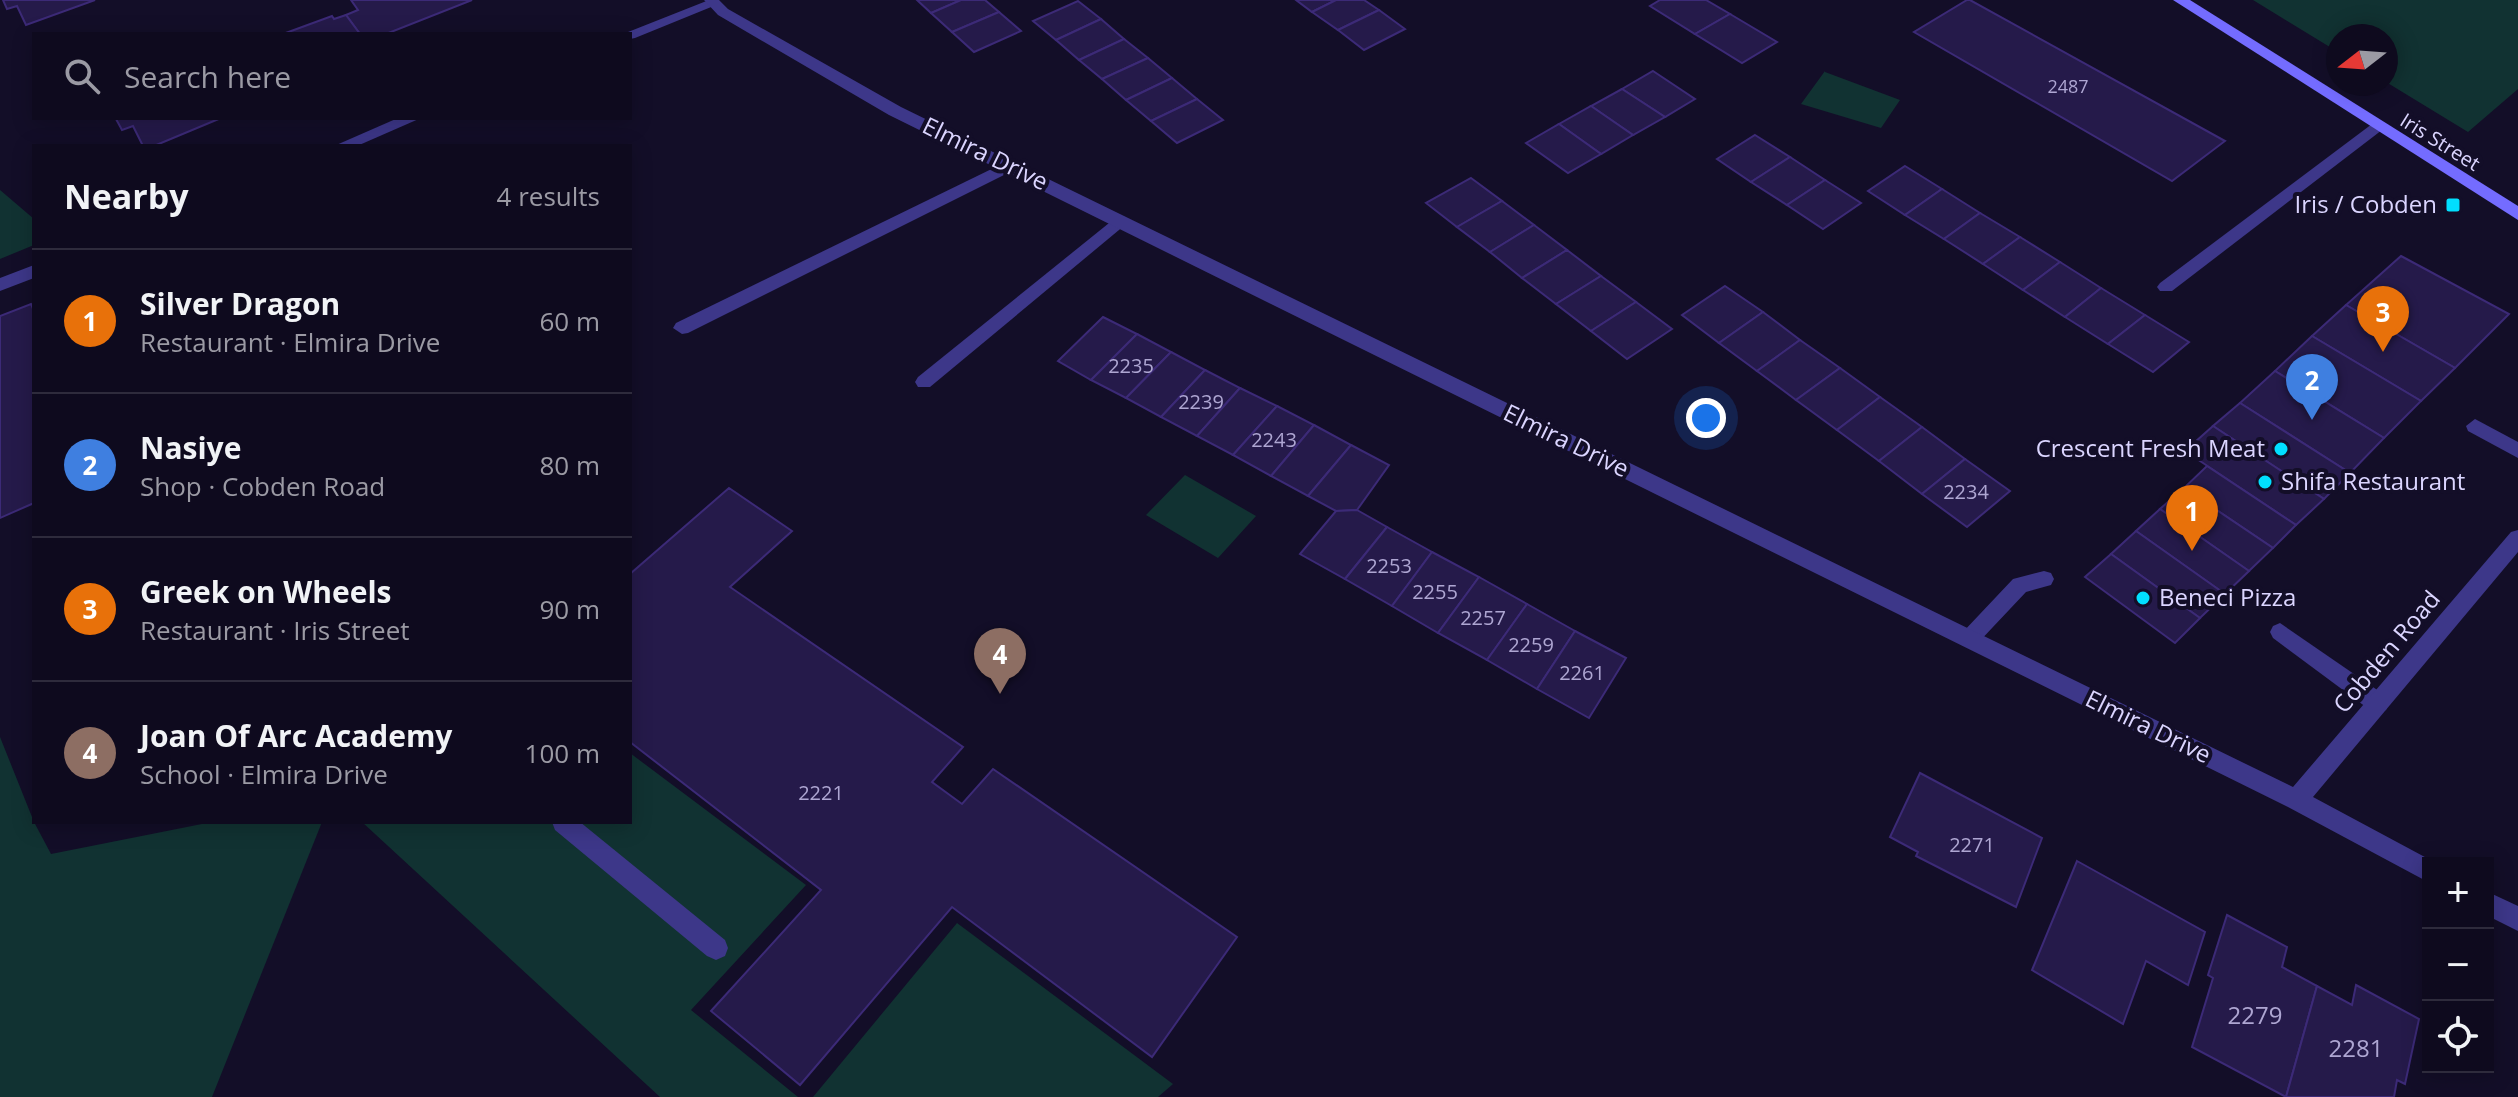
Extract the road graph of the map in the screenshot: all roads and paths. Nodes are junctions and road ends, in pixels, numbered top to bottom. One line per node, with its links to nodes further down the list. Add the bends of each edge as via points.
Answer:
1 (2180, 0): 5 (street, Iris Street)
2 (713, 2): 3 (street); 7 (street, Elmira Drive, via 895,111)
3 (632, 34)
4 (408, 120): 6 (street)
5 (2376, 126): 8 (street, Iris Street); 12 (street)
6 (347, 144)
7 (1010, 165): 9 (street, Elmira Drive); 13 (street)
8 (2518, 214)
9 (1119, 221): 14 (street); 20 (street, Elmira Drive)
10 (32, 272): 11 (street)
11 (0, 285)
12 (2166, 287)
13 (682, 328)
14 (924, 382)
15 (2475, 426): 16 (street)
16 (2518, 451)
17 (2518, 538): 21 (street, Cobden Road)
18 (2044, 579): 20 (street, via 2020,585)
19 (2280, 632): 21 (street)
20 (1969, 639): 22 (street, Elmira Drive)
21 (2378, 703): 22 (street, Cobden Road)
22 (2296, 800): 24 (street, Elmira Drive)
23 (565, 824): 27 (street)
24 (2422, 868)
25 (2494, 906): 26 (street)
26 (2518, 919)
27 (716, 948)

